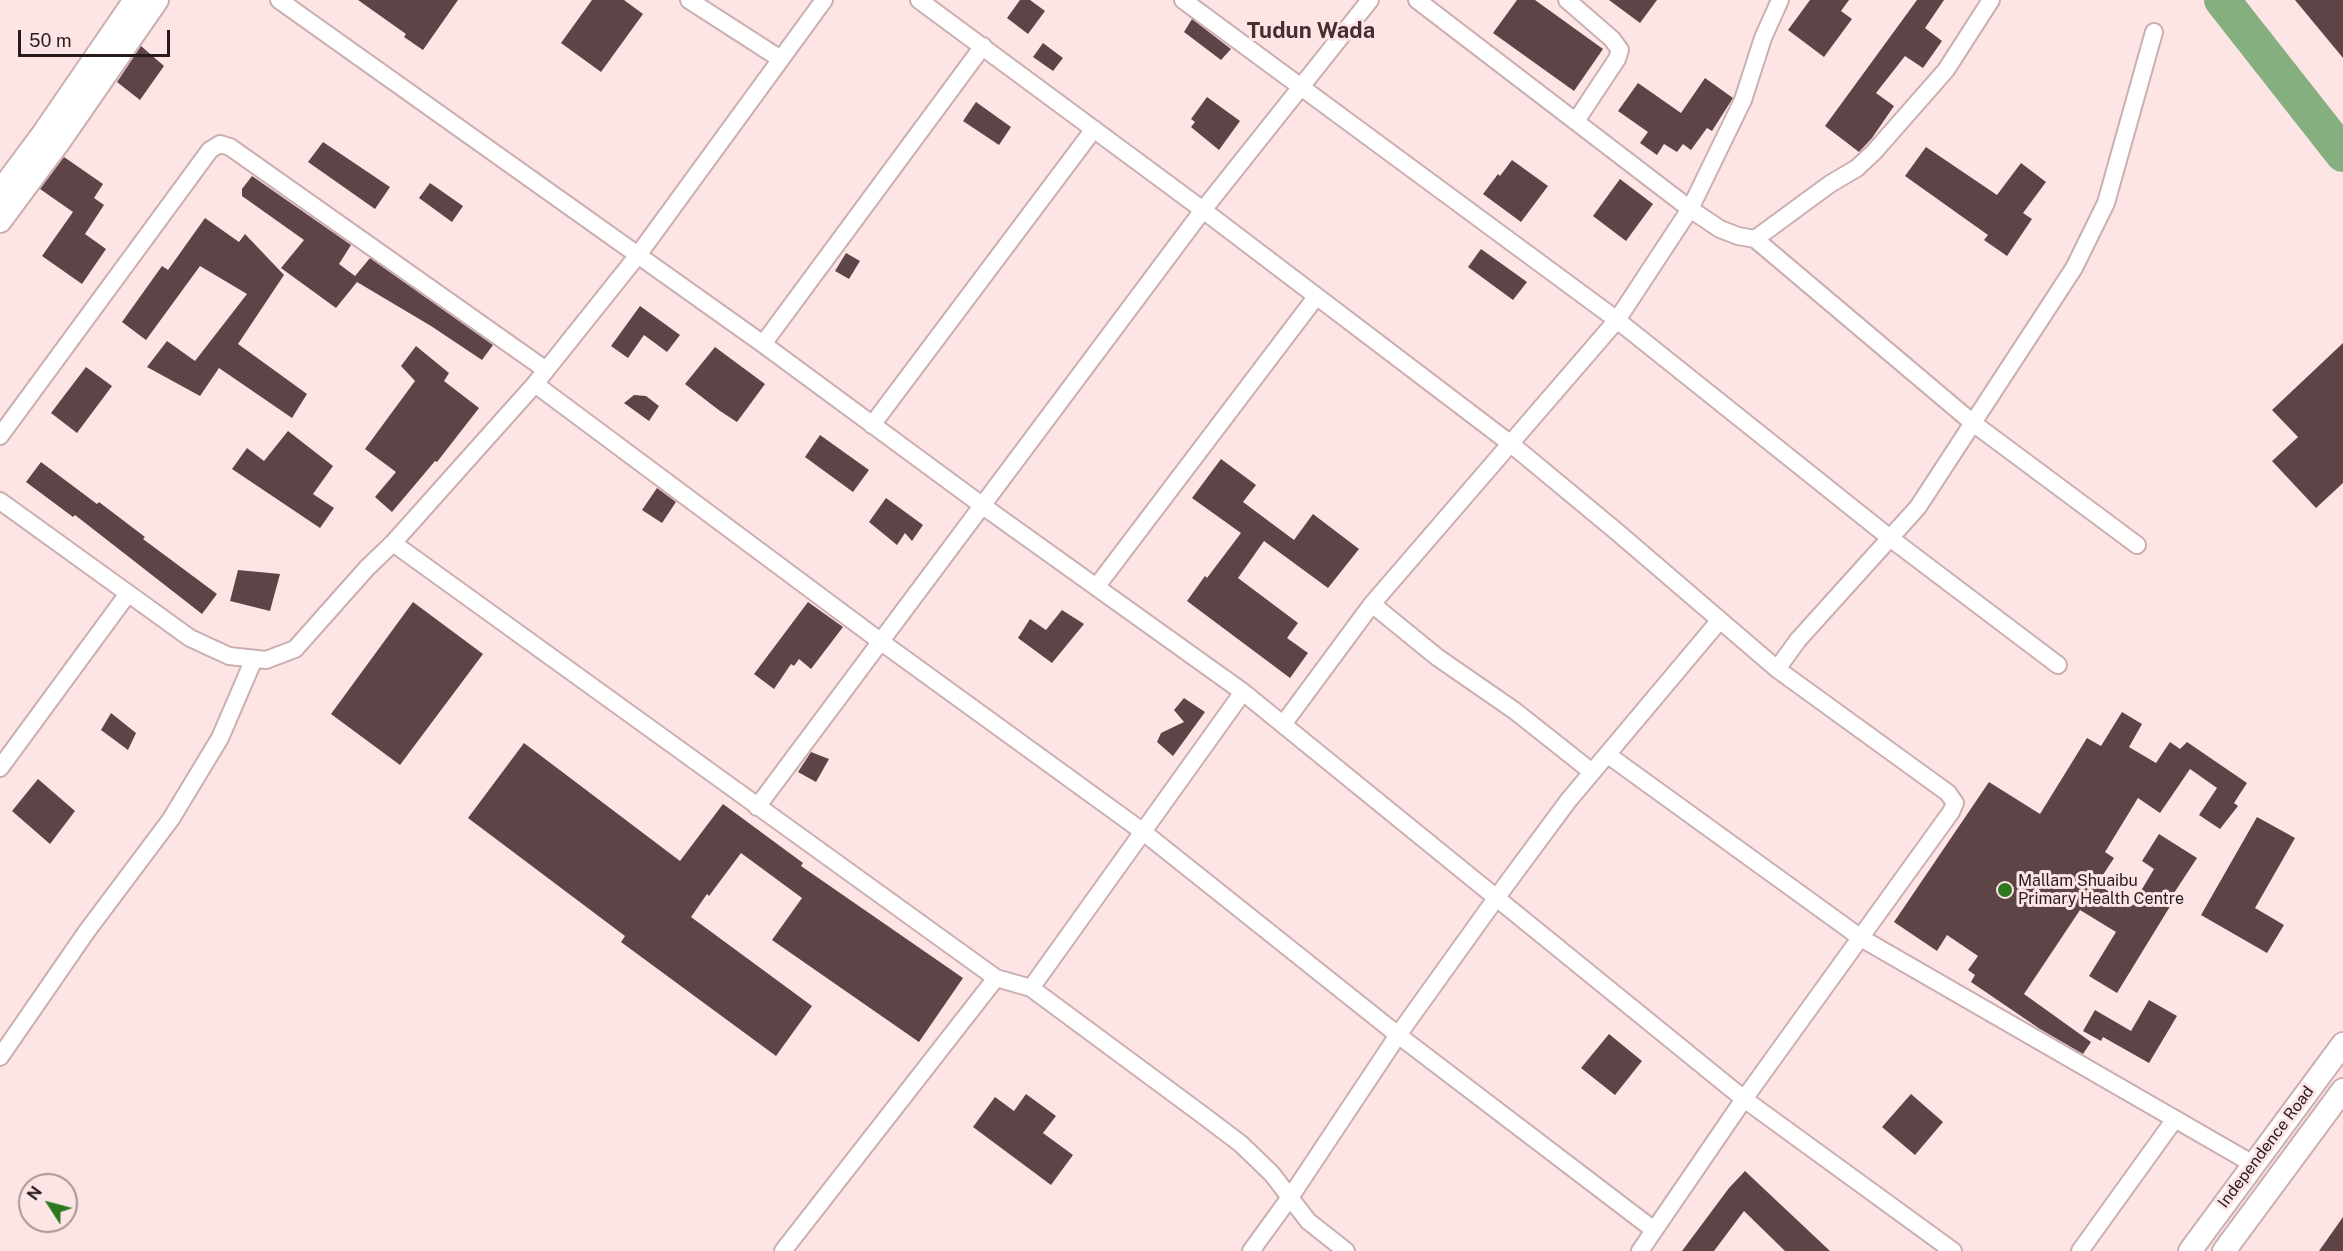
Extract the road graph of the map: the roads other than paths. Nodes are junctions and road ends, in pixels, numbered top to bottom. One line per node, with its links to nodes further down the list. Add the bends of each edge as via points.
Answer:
1 (135, 0): 19 (street)
2 (157, 0): 22 (street)
3 (279, 0): 24 (street)
4 (689, 0): 15 (street)
5 (824, 0): 15 (street)
6 (919, 0): 14 (street)
7 (1183, 0): 16 (street)
8 (1370, 0): 16 (street)
9 (1417, 0): 17 (street)
10 (1567, 0): 17 (street, via 1620,50)
11 (1780, 0): 20 (street, via 1743,100)
12 (1991, 0): 23 (street, via 1946,70 1874,152)
13 (2154, 32): 30 (street, via 2106,203 2074,268)
14 (983, 46): 18 (street); 27 (street)
15 (779, 58): 24 (street)
16 (1299, 88): 21 (street); 26 (street)
17 (1576, 121): 20 (street)
18 (1094, 129): 21 (street); 31 (street)
19 (0, 192)
20 (1690, 209): 23 (street, via 1720,229); 26 (street)
21 (1203, 210): 25 (street); 35 (street)
22 (0, 221)
23 (1755, 239): 30 (street)
24 (638, 255): 27 (street); 28 (street)
25 (1316, 297): 33 (street); 39 (street)
26 (1617, 320): 33 (street); 36 (street)
27 (763, 344): 31 (street)
28 (546, 370): 29 (street); 32 (street, via 230,147 220,144 210,150)
29 (535, 384): 37 (street); 43 (street)
30 (1973, 423): 36 (street, via 1918,507); 38 (street)
31 (872, 425): 35 (street)
32 (0, 436)
33 (1511, 444): 41 (street); 42 (street)
34 (0, 501): 40 (street)
35 (983, 506): 39 (street); 43 (street)
36 (1890, 538): 45 (street); 46 (street, via 1798,640)
37 (393, 543): 44 (street, via 295,649 266,660); 52 (street)
38 (2137, 545)
39 (1097, 586): 47 (street)
40 (128, 595): 44 (street, via 190,638 229,656); 50 (street)
41 (1372, 604): 48 (street); 51 (street)
42 (1720, 620): 46 (street); 49 (street)
43 (880, 641): 52 (street); 53 (street)
44 (254, 658): 60 (street, via 220,738 171,819 87,931)
45 (2058, 665)
46 (1777, 669): 55 (street, via 1955,803)
47 (1244, 692): 48 (street); 53 (street)
48 (1284, 723): 54 (street)
49 (1608, 755): 51 (street); 55 (street)
50 (0, 768)
51 (1592, 772): 54 (street)
52 (757, 807): 56 (street)
53 (1142, 831): 57 (street); 58 (street)
54 (1497, 897): 58 (street); 62 (street)
55 (1861, 938): 62 (street); 63 (street)
56 (996, 978): 57 (street); 67 (street)
57 (1031, 988): 65 (street, via 1241,1144)
58 (1398, 1035): 65 (street); 66 (street)
59 (2343, 1044): 64 (street, Independence Road)
60 (0, 1058)
61 (2343, 1090): 74 (street, Independence Road)
62 (1744, 1099): 66 (street); 71 (street)
63 (2175, 1119): 64 (street); 72 (street)
64 (2253, 1164): 73 (street, Independence Road)
65 (1291, 1196): 68 (street); 69 (street, via 1308,1221)
66 (1654, 1230): 70 (street)
67 (783, 1251)
68 (1251, 1251)
69 (1346, 1251)
70 (1640, 1251)
71 (1953, 1251)
72 (2080, 1251)
73 (2190, 1251)
74 (2224, 1251)

